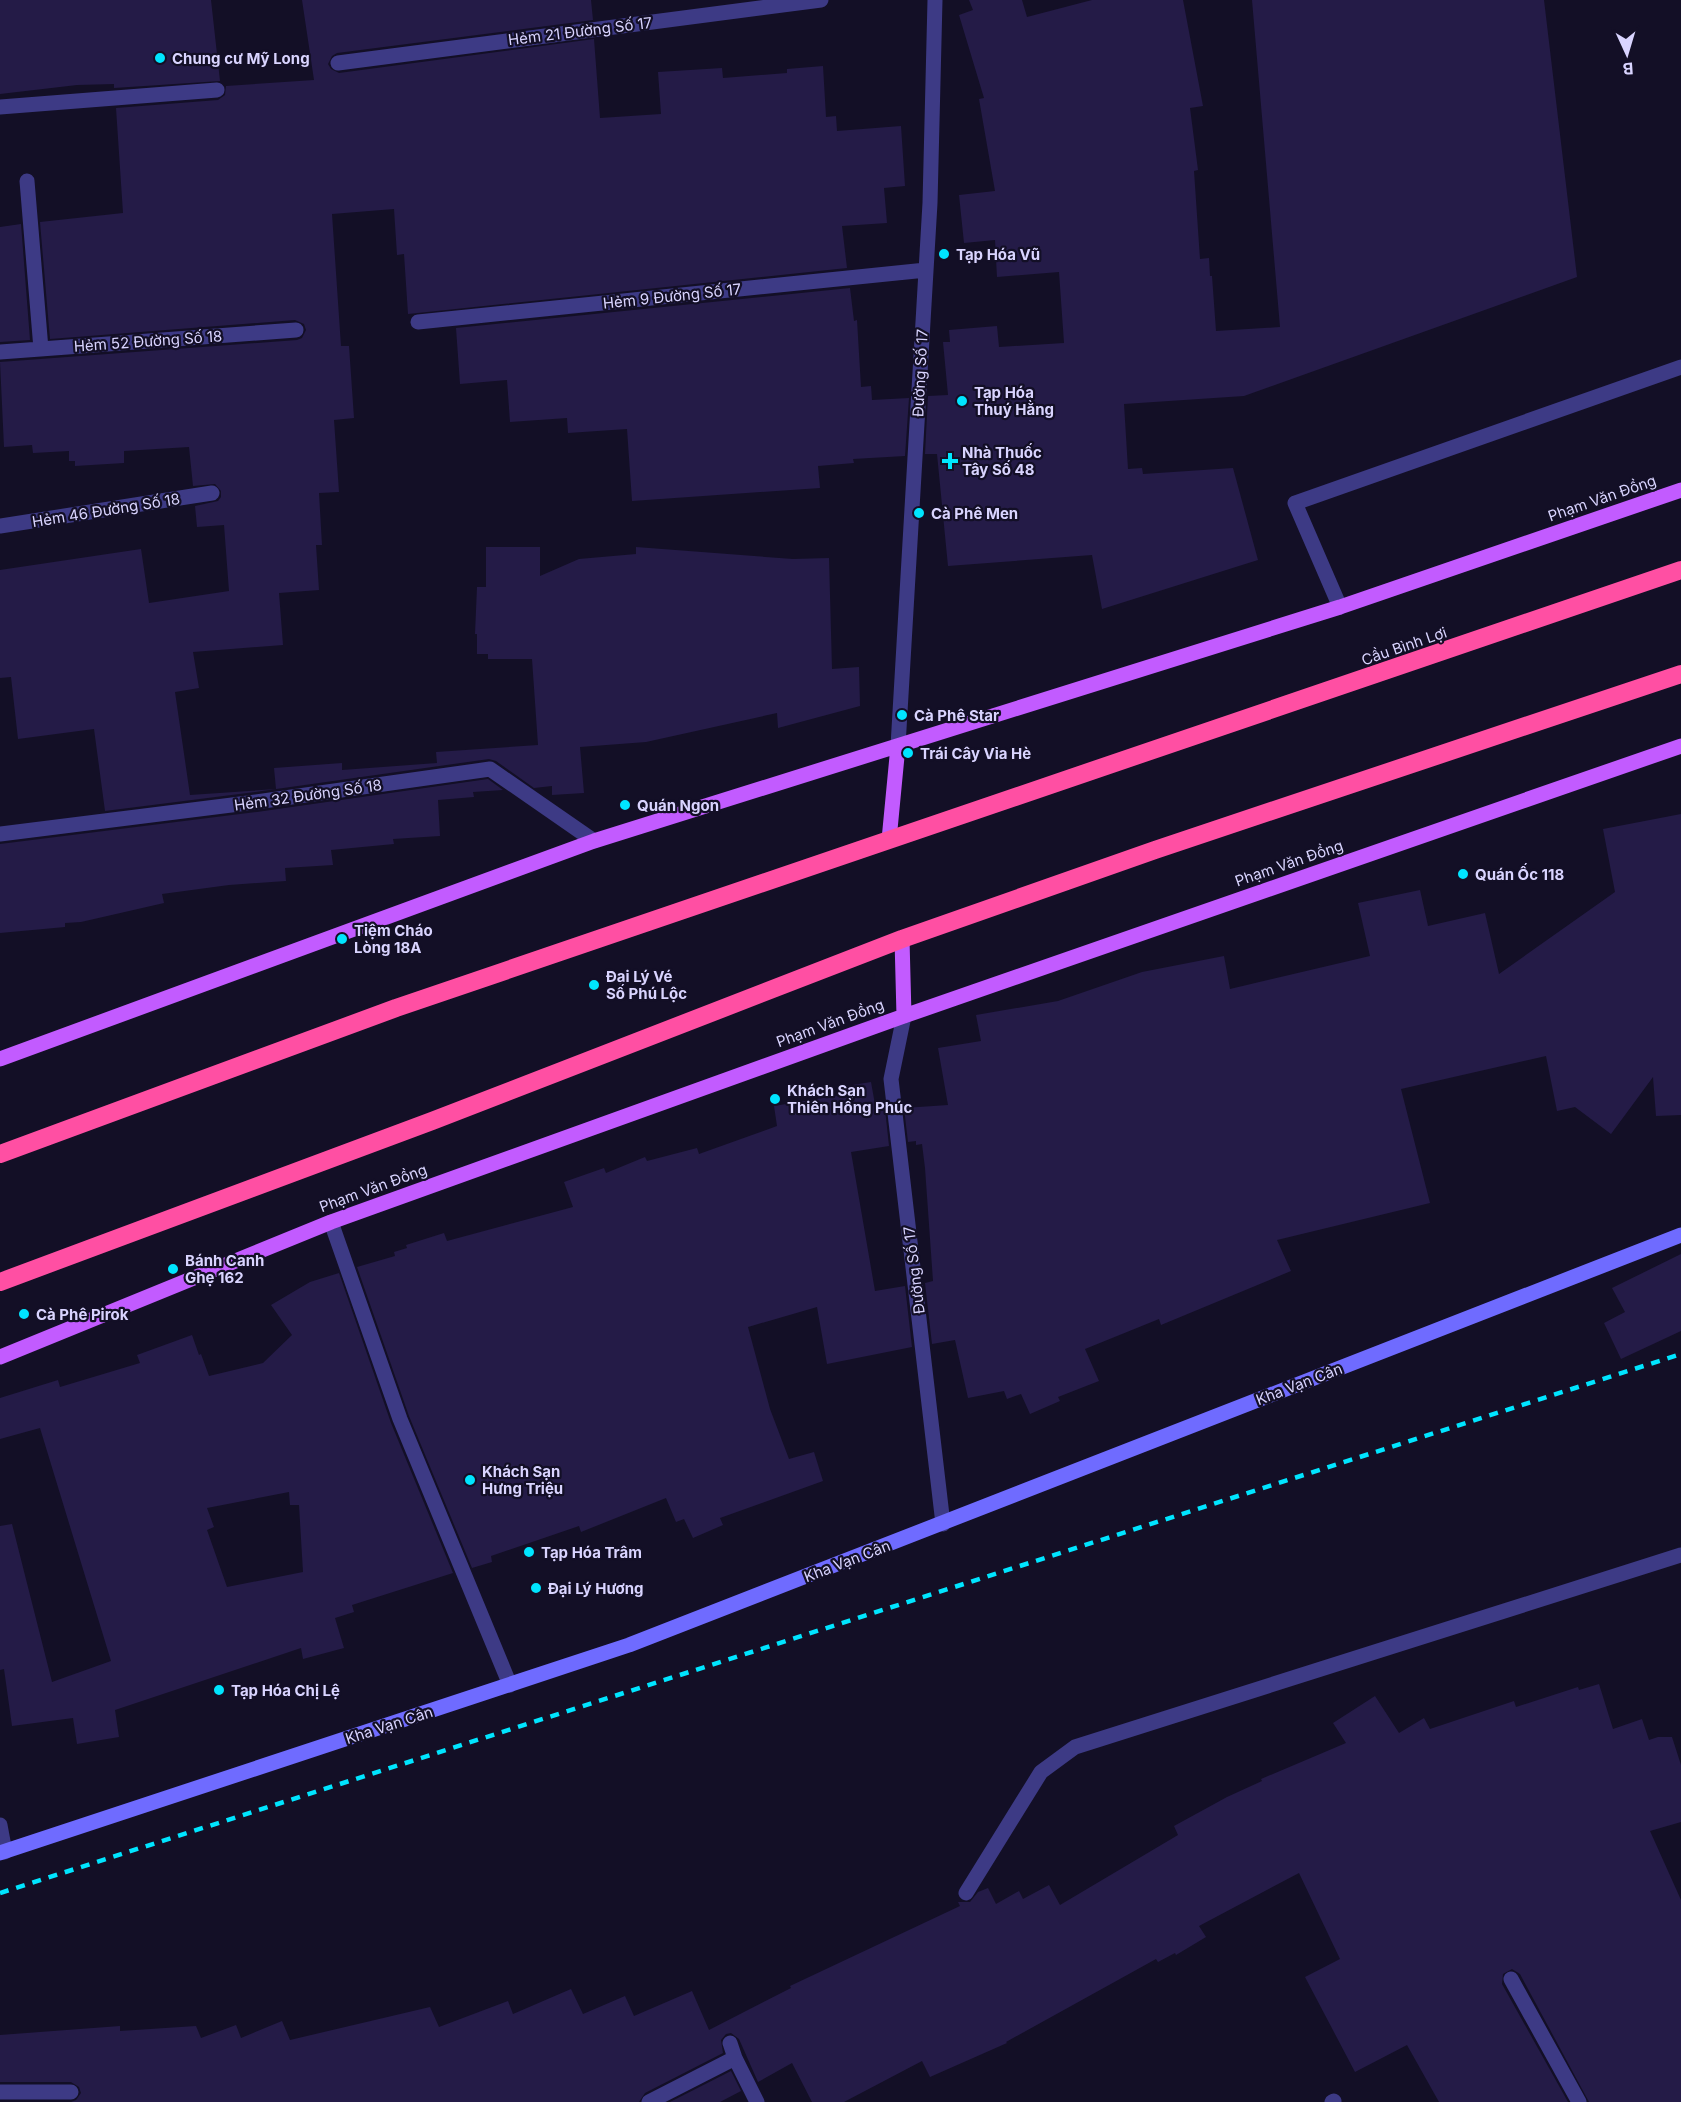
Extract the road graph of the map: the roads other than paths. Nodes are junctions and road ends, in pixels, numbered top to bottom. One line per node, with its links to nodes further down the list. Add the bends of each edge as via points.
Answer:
1 (821, 0): 3 (street, Hẻm 21 Đường Số 17)
2 (935, 0): 7 (street, Đường Số 17)
3 (338, 63)
4 (217, 90): 5 (street)
5 (0, 107)
6 (27, 181): 10 (street)
7 (926, 270): 8 (street, Hẻm 9 Đường Số 17); 19 (street, Đường Số 17)
8 (418, 322)
9 (296, 330): 10 (street, Hẻm 52 Đường Số 18)
10 (41, 349): 11 (street, Hẻm 52 Đường Số 18)
11 (0, 352)
12 (1681, 367): 17 (street, via 1295,503)
13 (1681, 490): 17 (main road, Phạm Văn Đồng)
14 (213, 493): 15 (street, Hẻm 46 Đường Số 18)
15 (0, 526)
16 (1681, 570): 22 (highway, Cầu Bình Lợi)
17 (1340, 607): 19 (main road, Phạm Văn Đồng)
18 (1681, 674): 24 (highway)
19 (898, 746): 22 (main road); 23 (main road, Phạm Văn Đồng)
20 (1681, 746): 25 (main road, Phạm Văn Đồng)
21 (0, 834): 23 (street, Hẻm 32 Đường Số 18, via 490,769)
22 (889, 840): 27 (highway, via 396,1008)
23 (594, 841): 26 (main road, Phạm Văn Đồng)
24 (902, 939): 25 (main road); 30 (highway)
25 (904, 1016): 28 (main road, Phạm Văn Đồng); 32 (street, Đường Số 17, via 891,1079)
26 (0, 1059)
27 (0, 1154)
28 (331, 1222): 31 (main road, Phạm Văn Đồng); 34 (street, via 400,1419)
29 (1681, 1235): 32 (street, Kha Vạn Cân)
30 (0, 1282)
31 (0, 1357)
32 (943, 1524): 34 (street, Kha Vạn Cân, via 628,1645)
33 (1681, 1555): 37 (street, via 1075,1748 1041,1772)
34 (510, 1685): 36 (street, Kha Vạn Cân)
35 (0, 1825): 36 (street)
36 (2, 1852)
37 (966, 1893)
38 (1511, 1979): 45 (street)
39 (730, 2043): 40 (street)
40 (735, 2058): 43 (street); 44 (street)
41 (0, 2092): 42 (street)
42 (71, 2092)
43 (649, 2102)
44 (757, 2102)
45 (1579, 2102)

